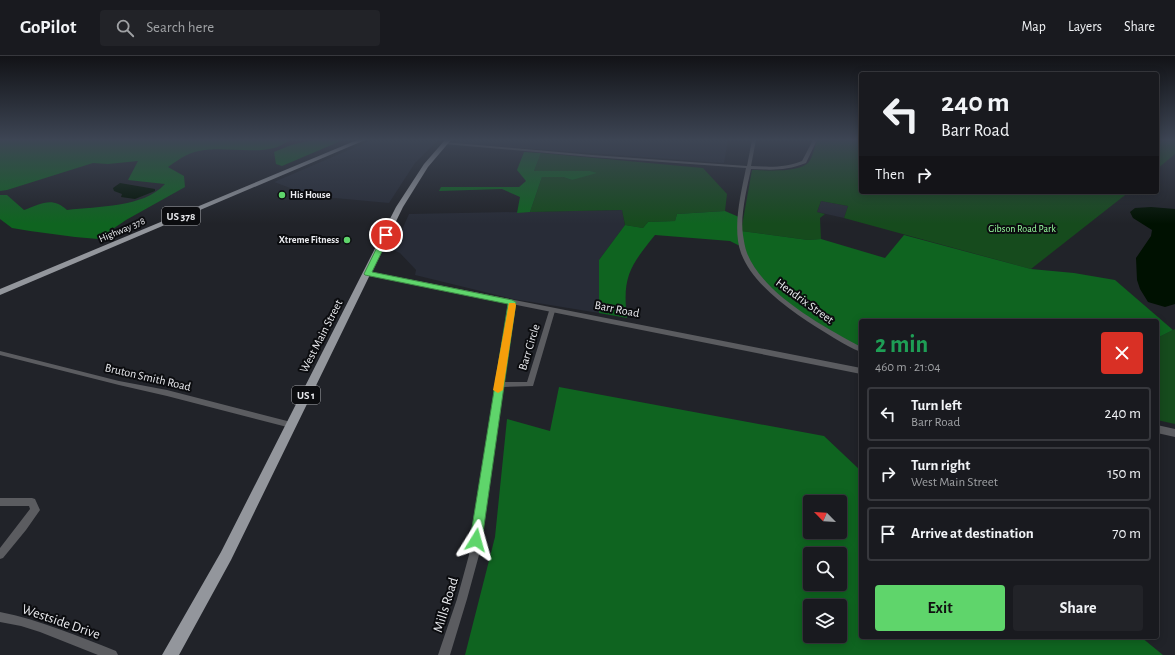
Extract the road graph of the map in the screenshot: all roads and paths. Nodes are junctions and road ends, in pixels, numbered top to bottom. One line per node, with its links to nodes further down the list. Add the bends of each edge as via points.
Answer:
1 (295, 168): 6 (main road, Highway 378 / US 378)
2 (423, 168): 5 (main road, West Main Street / US 1, via 407,192)
3 (749, 168): 4 (street); 9 (street, Hendrix Street, via 740,235 750,264 766,286 788,305)
4 (786, 168)
5 (367, 274): 7 (street, Barr Road); 13 (main road, West Main Street / US 1)
6 (0, 292)
7 (512, 302): 8 (street, Barr Road); 12 (street, Mills Road)
8 (552, 311): 11 (street, Barr Road); 12 (street, Barr Circle, via 530,384)
9 (859, 349)
10 (0, 353): 13 (street, Bruton Smith Road)
11 (859, 371)
12 (499, 385): 21 (street, Mills Road, via 474,555)
13 (291, 425): 20 (main road, West Main Street / US 1, via 226,556)
14 (1159, 429): 15 (street)
15 (1175, 432)
16 (0, 502): 17 (street, via 32,502 35,510)
17 (0, 555)
18 (0, 617): 19 (street, Westside Drive, via 40,627)
19 (112, 655)
20 (170, 655)
21 (444, 655)

